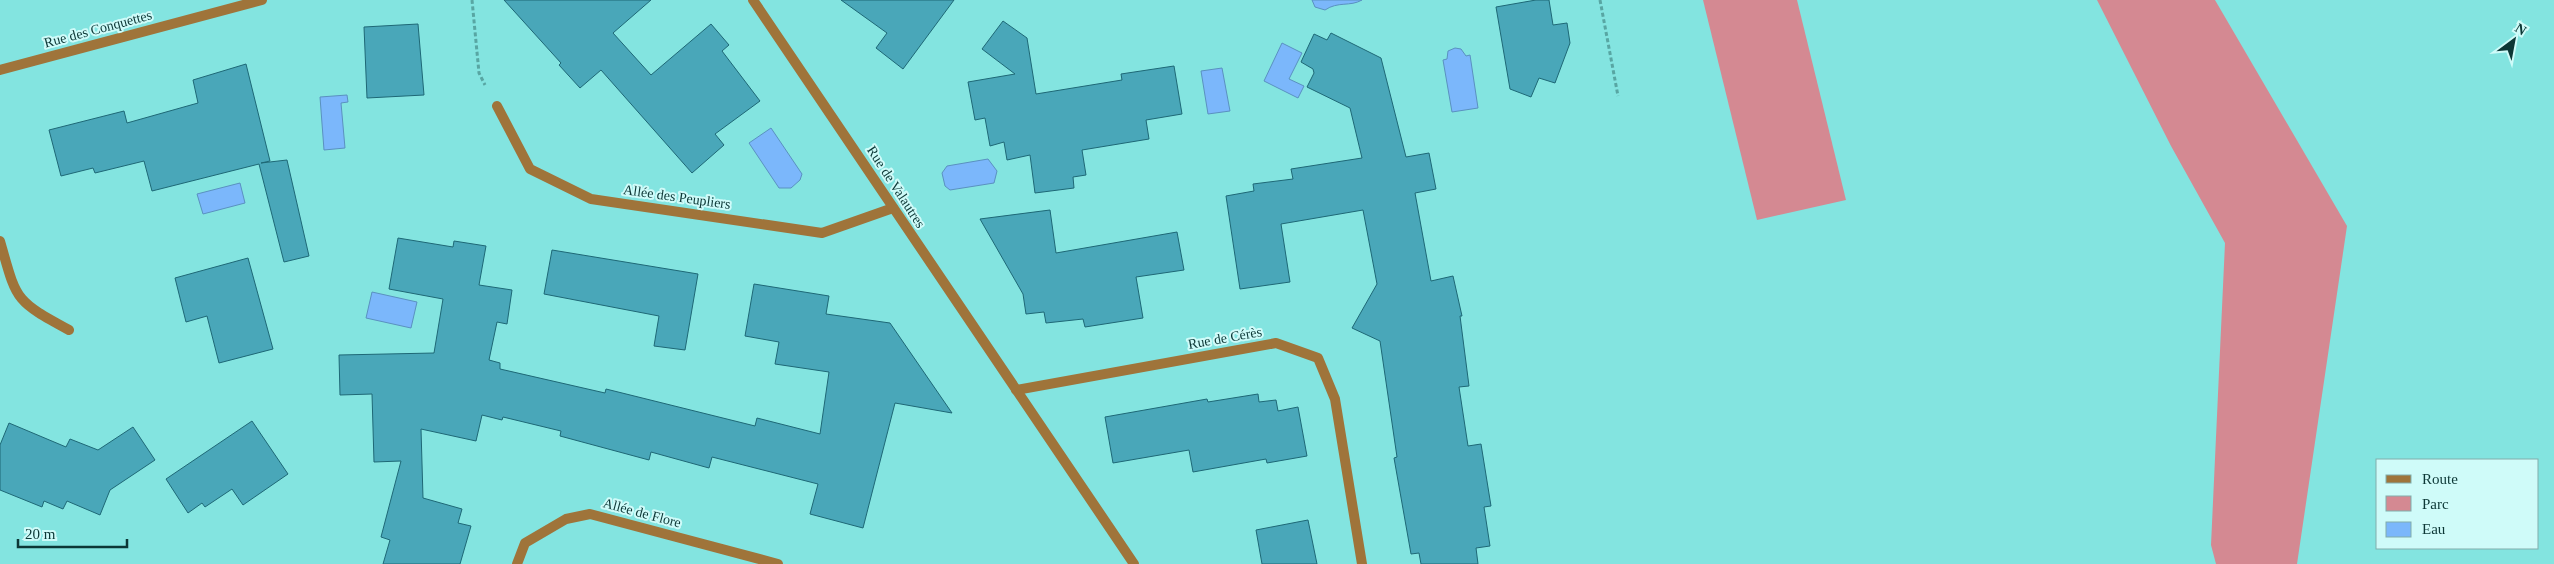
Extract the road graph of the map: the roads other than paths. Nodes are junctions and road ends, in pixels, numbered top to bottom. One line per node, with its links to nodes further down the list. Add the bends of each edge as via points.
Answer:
1 (262, 0): 3 (street, Rue des Conquettes)
2 (753, 0): 5 (street, Rue de Valautres)
3 (0, 70)
4 (497, 106): 5 (street, Allée des Peupliers, via 530,169 591,199 822,233)
5 (893, 208): 8 (street, Rue de Valautres)
6 (0, 241): 7 (street, via 13,287 20,299 30,309)
7 (69, 330)
8 (1016, 390): 11 (street, Rue de Valautres); 12 (street, Rue de Cérès, via 1276,342 1318,358 1335,399)
9 (517, 564): 10 (street, Allée de Flore, via 525,543 566,519 590,514)
10 (778, 564)
11 (1134, 564)
12 (1362, 564)

